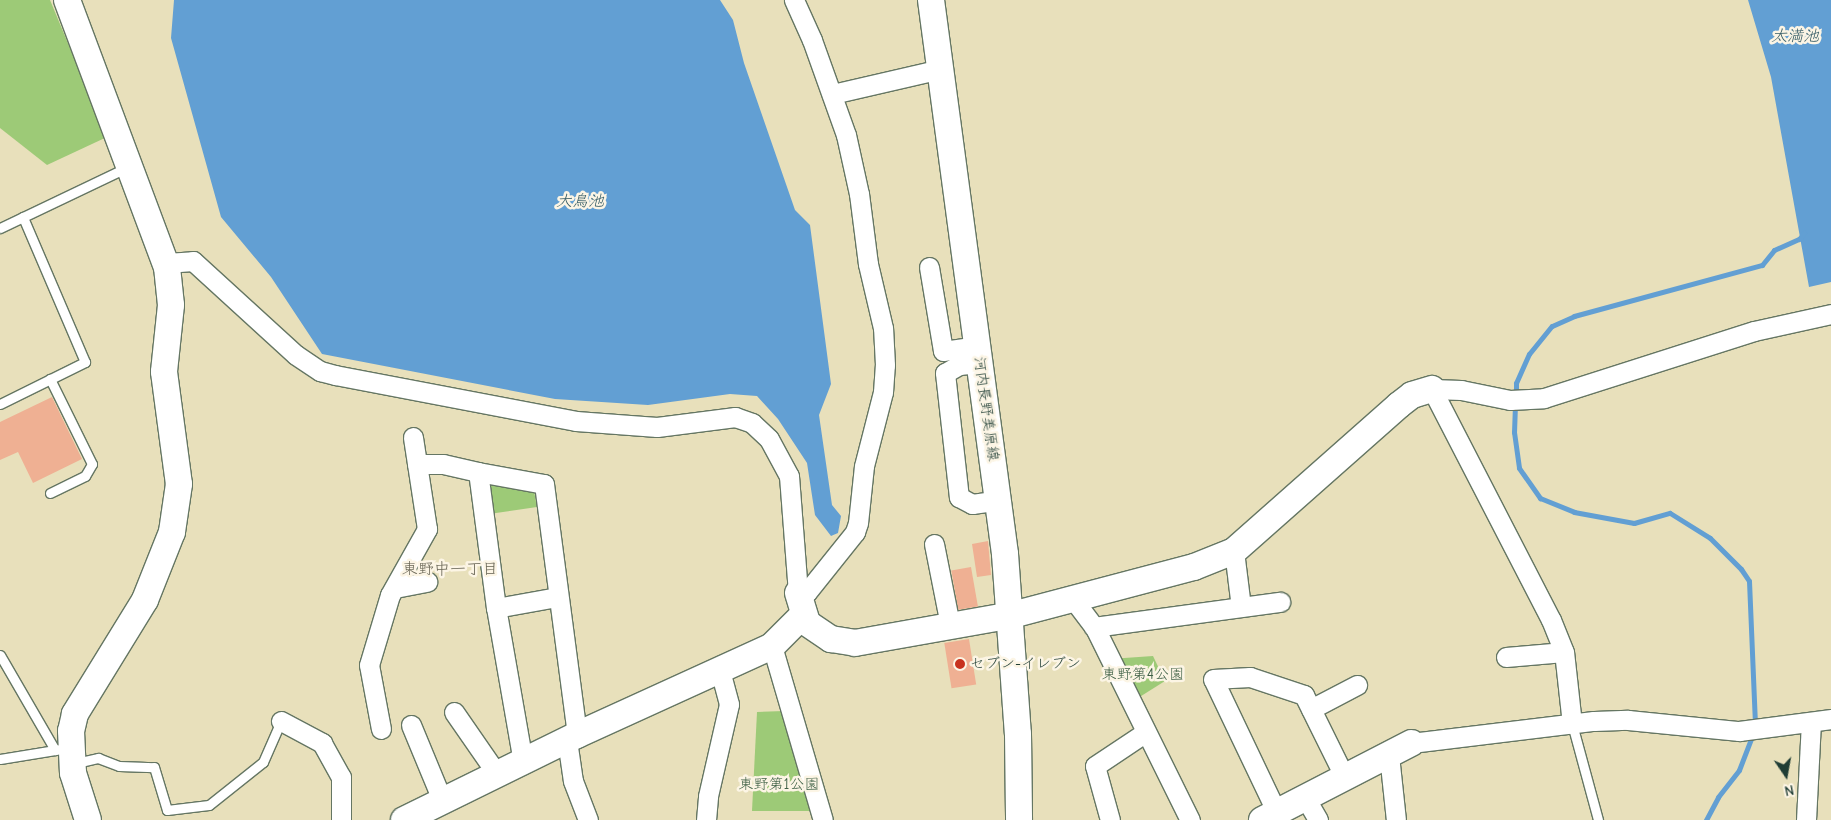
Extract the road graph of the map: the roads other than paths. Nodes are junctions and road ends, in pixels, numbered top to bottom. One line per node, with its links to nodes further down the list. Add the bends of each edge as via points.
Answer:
1 (67, 0): 6 (street)
2 (794, 0): 5 (street)
3 (932, 0): 4 (street, 河内長野美原線)
4 (940, 69): 5 (street); 12 (street, 河内長野美原線)
5 (832, 94): 28 (street, via 846,135 859,194 868,264 883,328 885,365 883,392 864,466 855,532)
6 (130, 166): 7 (lane); 9 (street)
7 (24, 217): 8 (lane); 13 (lane, via 85,362)
8 (0, 228)
9 (166, 263): 28 (street, via 193,261 296,355 320,371 576,421 657,427 735,417 752,423 769,439 792,485); 51 (street, via 171,305 164,372 179,484 176,515 145,600 75,714)
10 (929, 267): 12 (street, via 943,351)
11 (1831, 314): 14 (street, via 1754,332 1544,398 1510,400 1460,390)
12 (978, 355): 20 (street, 河内長野美原線); 20 (street, via 945,373 959,498 972,504)
13 (50, 379): 15 (lane); 19 (lane, via 92,464 85,476)
14 (1432, 389): 22 (street, via 1412,395 1399,405); 35 (street, via 1527,572)
15 (0, 404)
16 (413, 438): 17 (street)
17 (417, 464): 18 (street, via 443,464); 24 (street, via 428,529)
18 (478, 472): 25 (street, via 544,484); 30 (street)
19 (50, 493)
20 (998, 500): 31 (street, 河内長野美原線)
21 (934, 544): 32 (street)
22 (1234, 552): 26 (street, via 1194,567); 29 (street)
23 (427, 582): 24 (street)
24 (395, 588): 47 (street, via 369,665)
25 (557, 597): 30 (street); 49 (street)
26 (1073, 599): 31 (street); 33 (street)
27 (1280, 602): 29 (street)
28 (801, 604): 32 (street, via 807,623 831,640 842,643 882,640); 34 (street)
29 (1241, 607): 33 (street)
30 (496, 608): 53 (street)
31 (1012, 615): 32 (street); 65 (street, 河内長野美原線)
32 (950, 626)
33 (1094, 627): 48 (street)
34 (772, 646): 38 (street); 64 (street)
35 (1564, 652): 37 (street); 45 (street)
36 (0, 655): 51 (lane)
37 (1506, 657)
38 (720, 671): 49 (street); 63 (street, via 729,704 708,796)
39 (1357, 685): 40 (street)
40 (1311, 709): 55 (street); 58 (street, via 1304,694 1250,677 1213,679)
41 (454, 712): 54 (street)
42 (1831, 719): 44 (street)
43 (281, 721): 51 (lane, via 263,762 209,805 167,810 154,767 119,766 98,758); 61 (street, via 322,743 341,777)
44 (1810, 722): 45 (street, via 1739,731 1628,720); 70 (street)
45 (1572, 724): 50 (street); 69 (lane)
46 (411, 725): 56 (street)
47 (381, 729)
48 (1146, 732): 66 (street, via 1094,766); 67 (street)
49 (572, 737): 53 (street); 59 (street, via 573,782)
50 (1400, 749): 55 (street); 68 (street)
51 (66, 753): 52 (lane); 60 (street)
52 (0, 759)
53 (523, 762): 54 (street)
54 (497, 774): 56 (street)
55 (1345, 778): 57 (street)
56 (442, 800): 62 (street)
57 (1312, 810): 58 (street)
58 (1269, 817)
59 (594, 819)
60 (88, 820)
61 (341, 820)
62 (404, 820)
63 (706, 820)
64 (822, 820)
65 (1020, 820)
66 (1110, 820)
67 (1190, 820)
68 (1396, 820)
69 (1598, 820)
70 (1806, 820)

